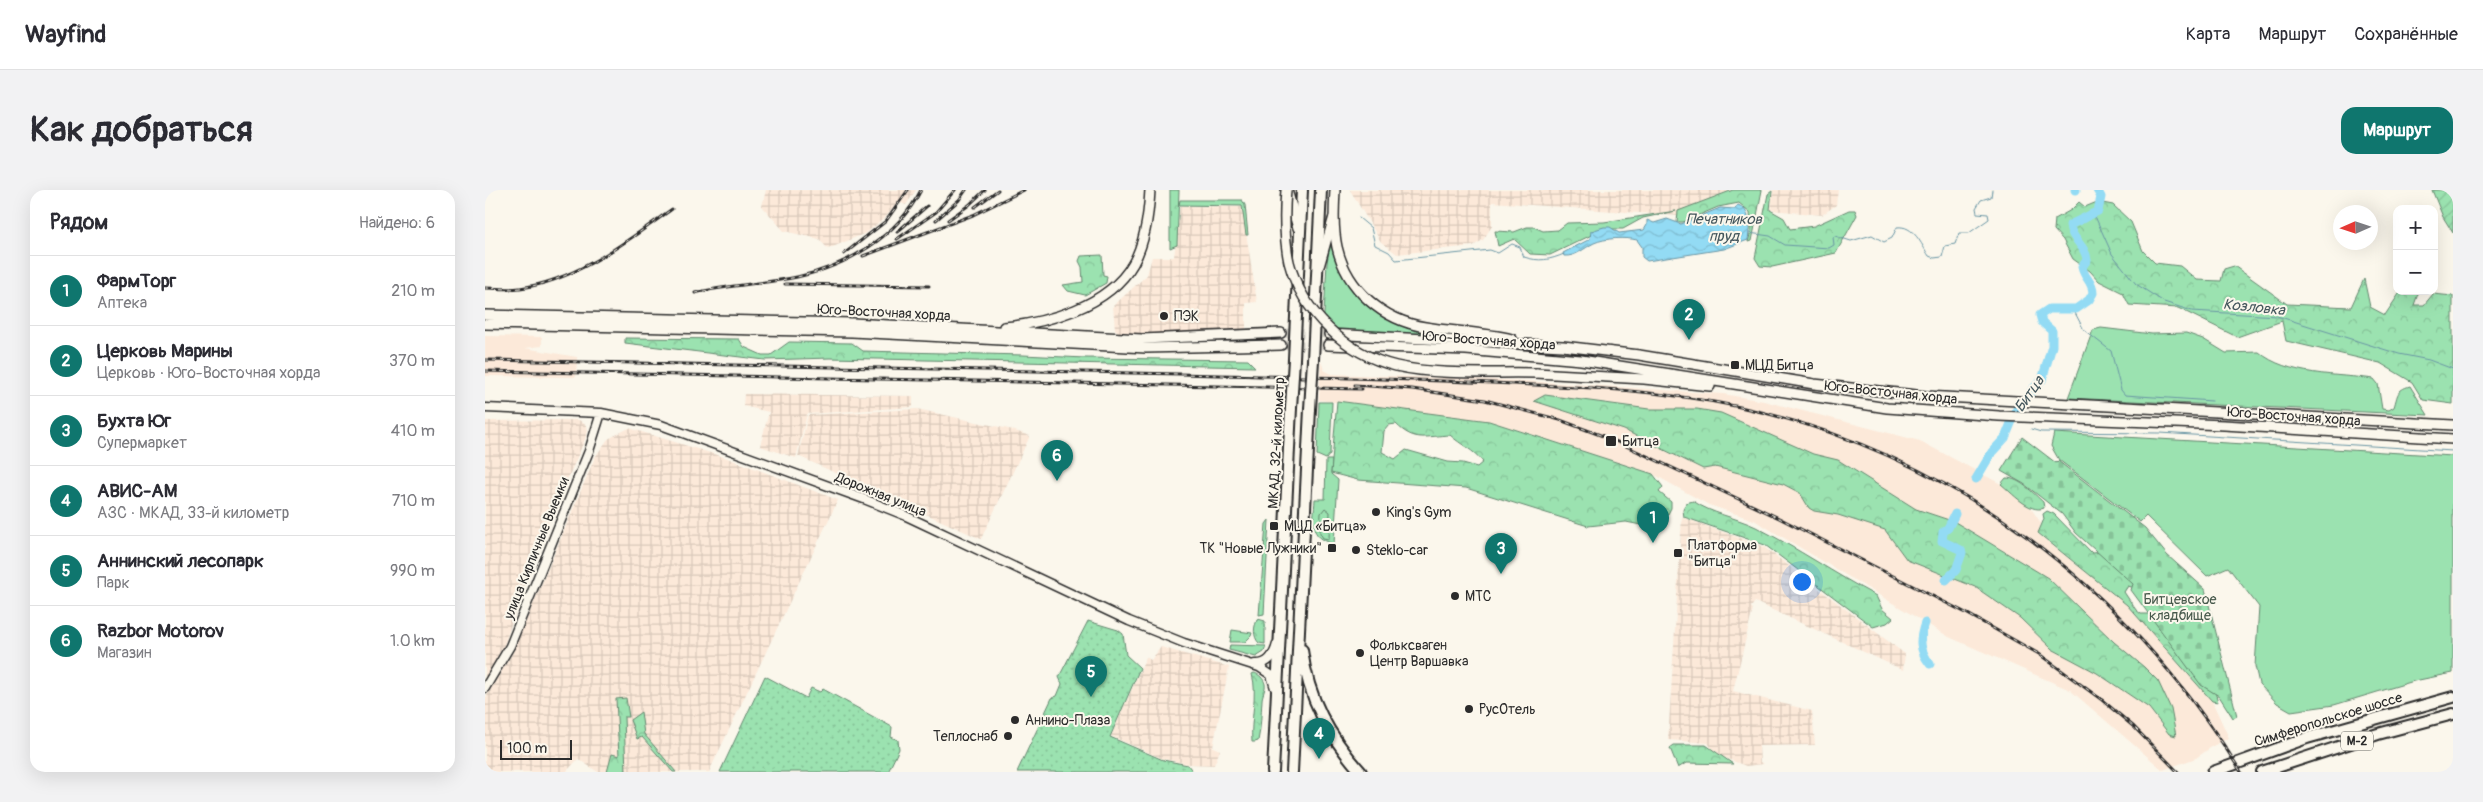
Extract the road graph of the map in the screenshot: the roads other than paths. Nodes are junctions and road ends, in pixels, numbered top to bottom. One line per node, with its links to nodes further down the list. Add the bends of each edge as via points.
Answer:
1 (1150, 190): 11 (main road, via 1144,239 1128,274 1101,298 1038,322)
2 (1286, 190): 7 (main road); 17 (main road, bridge, via 1285,232 1292,272 1313,309 1342,341 1368,356 1409,368)
3 (1302, 190): 7 (highway, МКАД, 32-й километр)
4 (1321, 190): 8 (highway)
5 (1335, 190): 6 (main road)
6 (1334, 213): 8 (main road); 14 (main road, via 1337,247 1345,269 1360,292 1383,312 1425,327 1493,334)
7 (1300, 242): 23 (highway, МКАД, 32-й километр, bridge)
8 (1316, 282): 22 (highway, bridge)
9 (485, 314): 11 (main road, Юго-Восточная хорда, via 852,323)
10 (485, 324): 15 (main road, Юго-Восточная хорда, via 851,332 1146,348)
11 (972, 330): 12 (main road, Юго-Восточная хорда, via 1142,339)
12 (1281, 333)
13 (1329, 334): 14 (main road, Юго-Восточная хорда)
14 (1529, 343): 20 (main road, Юго-Восточная хорда, via 1639,355 1857,390)
15 (1281, 345)
16 (1329, 345): 17 (main road, Юго-Восточная хорда, via 1529,355 1648,370)
17 (1732, 386): 21 (main road, Юго-Восточная хорда, via 1887,408 1963,414)
18 (485, 408): 19 (main road, Дорожная улица)
19 (601, 413): 24 (main road, Дорожная улица, via 661,425 864,499 1129,621); 25 (main road, улица Кирпичные Выемки, via 589,451 510,646)
20 (2453, 425)
21 (2453, 439)
22 (1300, 609): 30 (highway); 31 (highway, via 1304,663 1317,708 1334,740)
23 (1280, 633): 24 (main road, via 1271,658 1264,663); 27 (highway, МКАД, 32-й километр)
24 (1251, 664): 27 (main road, Дорожная улица, via 1271,675)
25 (485, 688)
26 (2453, 697): 32 (highway, Симферопольское шоссе / М-2, via 2333,730)
27 (1277, 698): 29 (highway, МКАД, 32-й километр)
28 (2453, 714): 33 (highway, М-2, via 2378,734)
29 (1273, 771)
30 (1292, 772)
31 (1361, 772)
32 (2213, 772)
33 (2261, 772)

